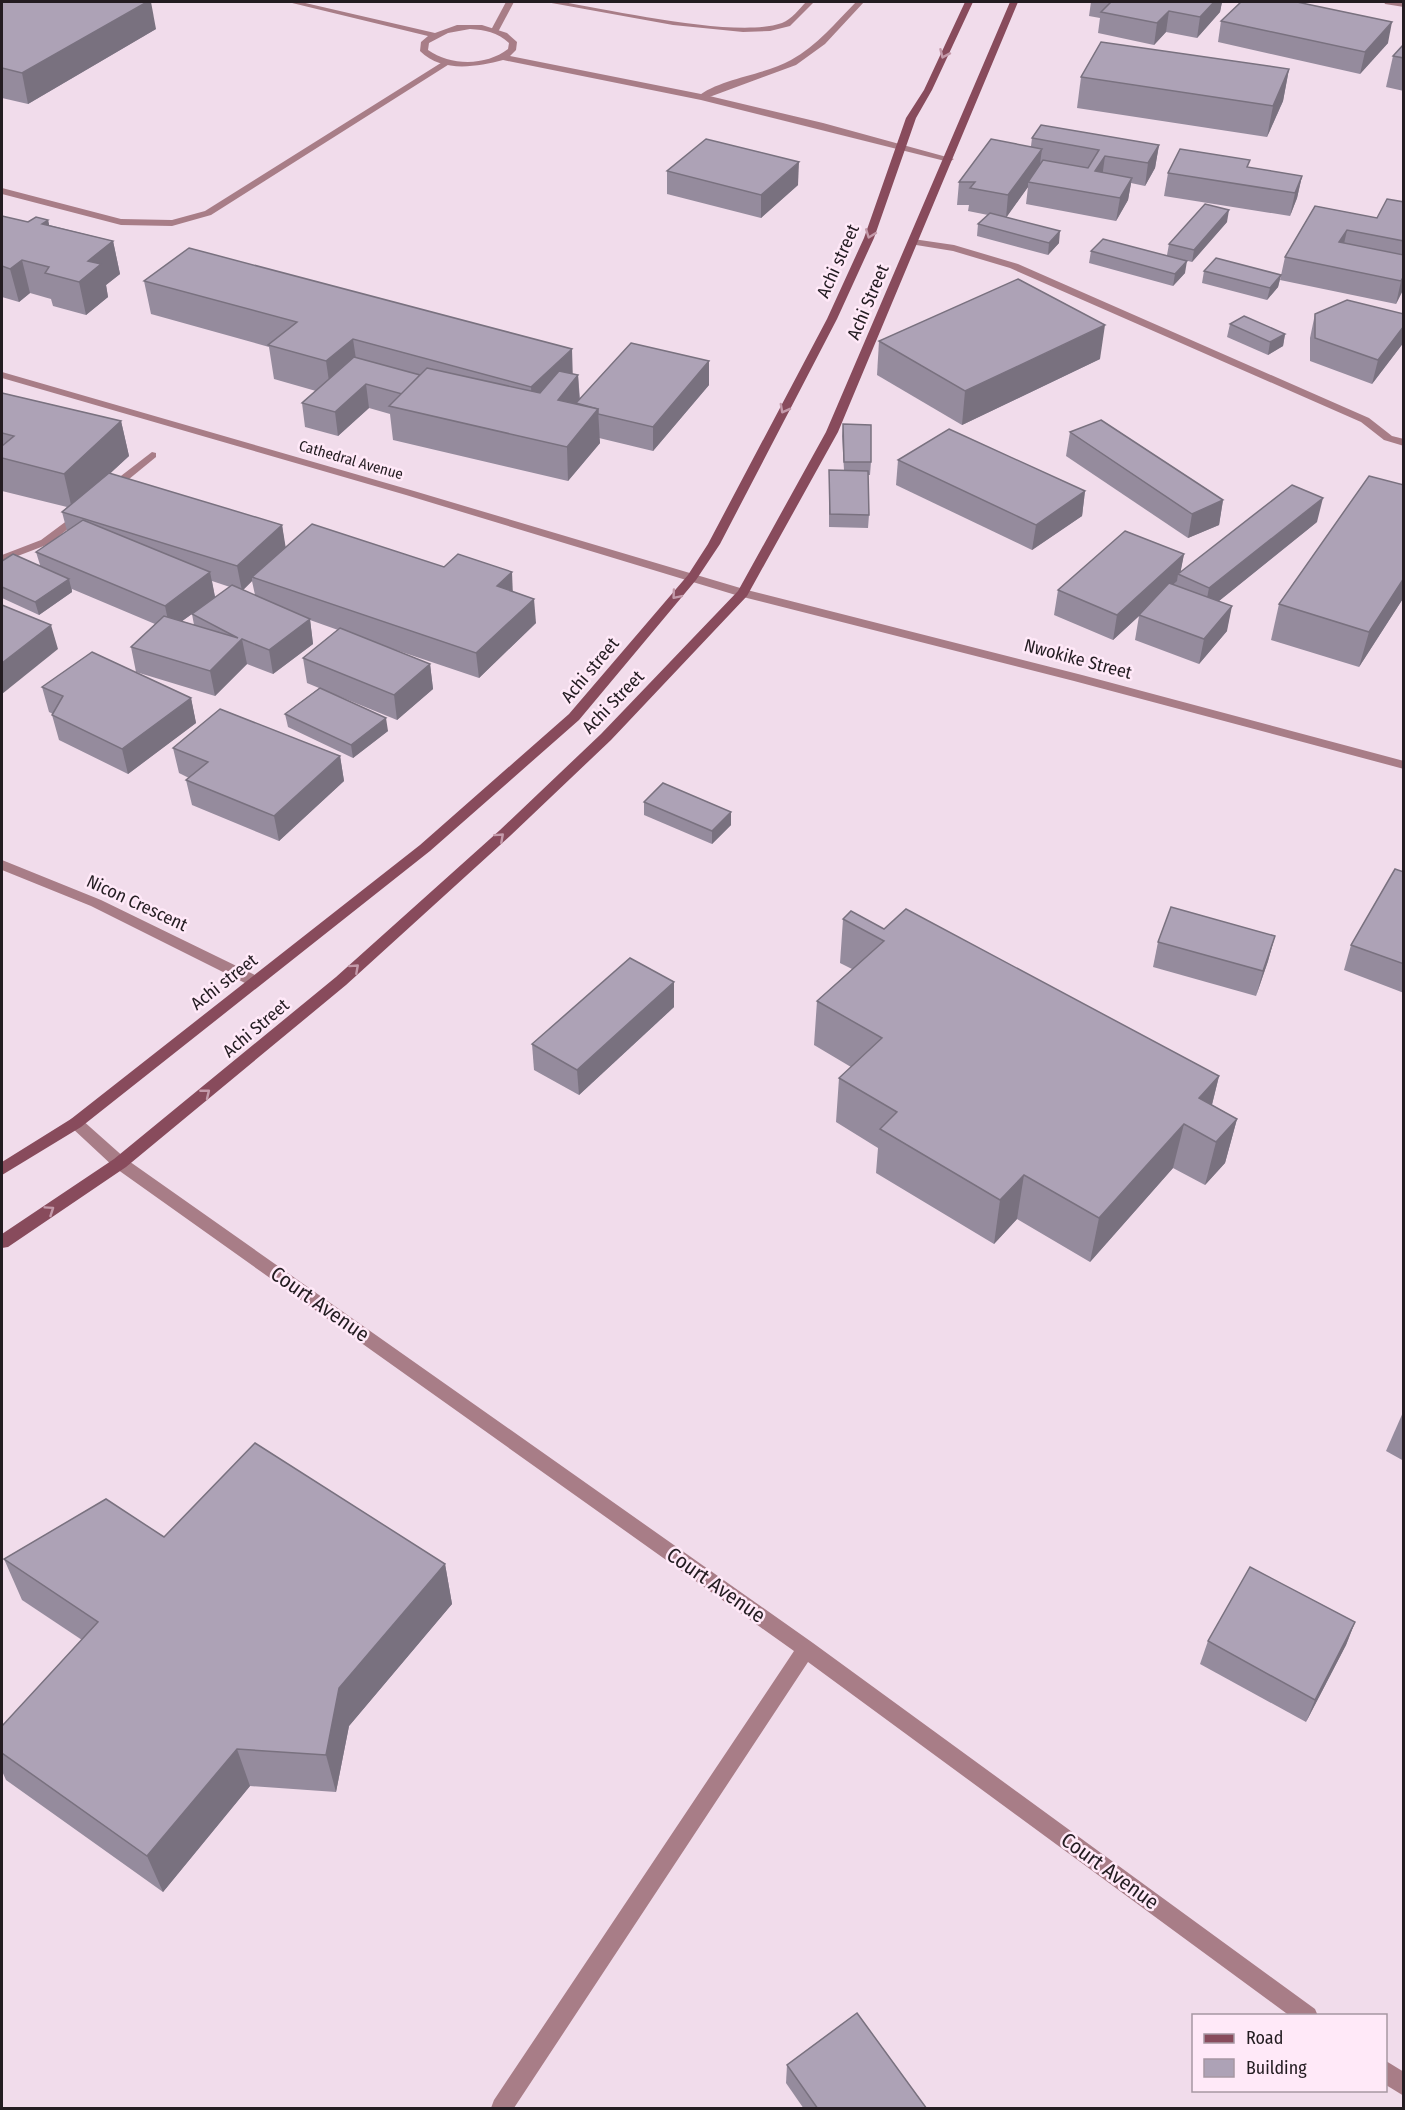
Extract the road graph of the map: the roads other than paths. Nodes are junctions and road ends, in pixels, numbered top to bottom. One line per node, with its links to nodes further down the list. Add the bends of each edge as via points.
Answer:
1 (292, 2): 11 (street)
2 (510, 2): 10 (street)
3 (550, 2): 4 (street, via 711,28 749,30 786,25)
4 (810, 2)
5 (860, 2): 14 (street, via 822,42 793,63)
6 (969, 2): 15 (street, Achi street, one-way to 15, via 928,90 911,117)
7 (1014, 2): 16 (street, Achi Street)
8 (1388, 2): 9 (street)
9 (1404, 5)
10 (495, 30): 11 (street, via 474,27); 12 (street, via 513,42 512,50)
11 (434, 34): 13 (street, via 425,42 424,51)
12 (503, 57): 13 (street, via 467,65); 14 (street)
13 (447, 63): 17 (street, via 208,213 172,223 121,222)
14 (701, 97): 15 (street)
15 (901, 148): 16 (street); 23 (street, Achi street, one-way to 23, via 869,238 832,319 714,544)
16 (949, 159): 18 (street, Achi Street)
17 (2, 191)
18 (913, 242): 20 (street, via 954,248 1014,266 1365,420 1388,438); 24 (street, Achi Street, via 832,432)
19 (2, 375): 23 (street, Cathedral Avenue)
20 (1404, 443)
21 (152, 455): 22 (street, via 45,542)
22 (2, 559)
23 (692, 577): 24 (street, Cathedral Avenue); 27 (street, Achi street, one-way to 27, via 574,717 425,848)
24 (743, 592): 25 (street, Nwokike Street); 29 (street, Achi Street, one-way to 24, via 341,981 505,833 606,736)
25 (1404, 765)
26 (2, 865): 27 (street, Nicon Crescent, via 96,903)
27 (254, 981): 28 (street, Achi street)
28 (76, 1123): 29 (street, Court Avenue); 30 (street, Achi street)
29 (120, 1163): 31 (street, Achi Street, one-way to 29); 32 (street, Court Avenue)
30 (2, 1169)
31 (2, 1242)
32 (806, 1648): 33 (street, Court Avenue); 36 (street)
33 (1305, 2014)
34 (1387, 2073): 35 (street)
35 (1404, 2085)
36 (502, 2109)

